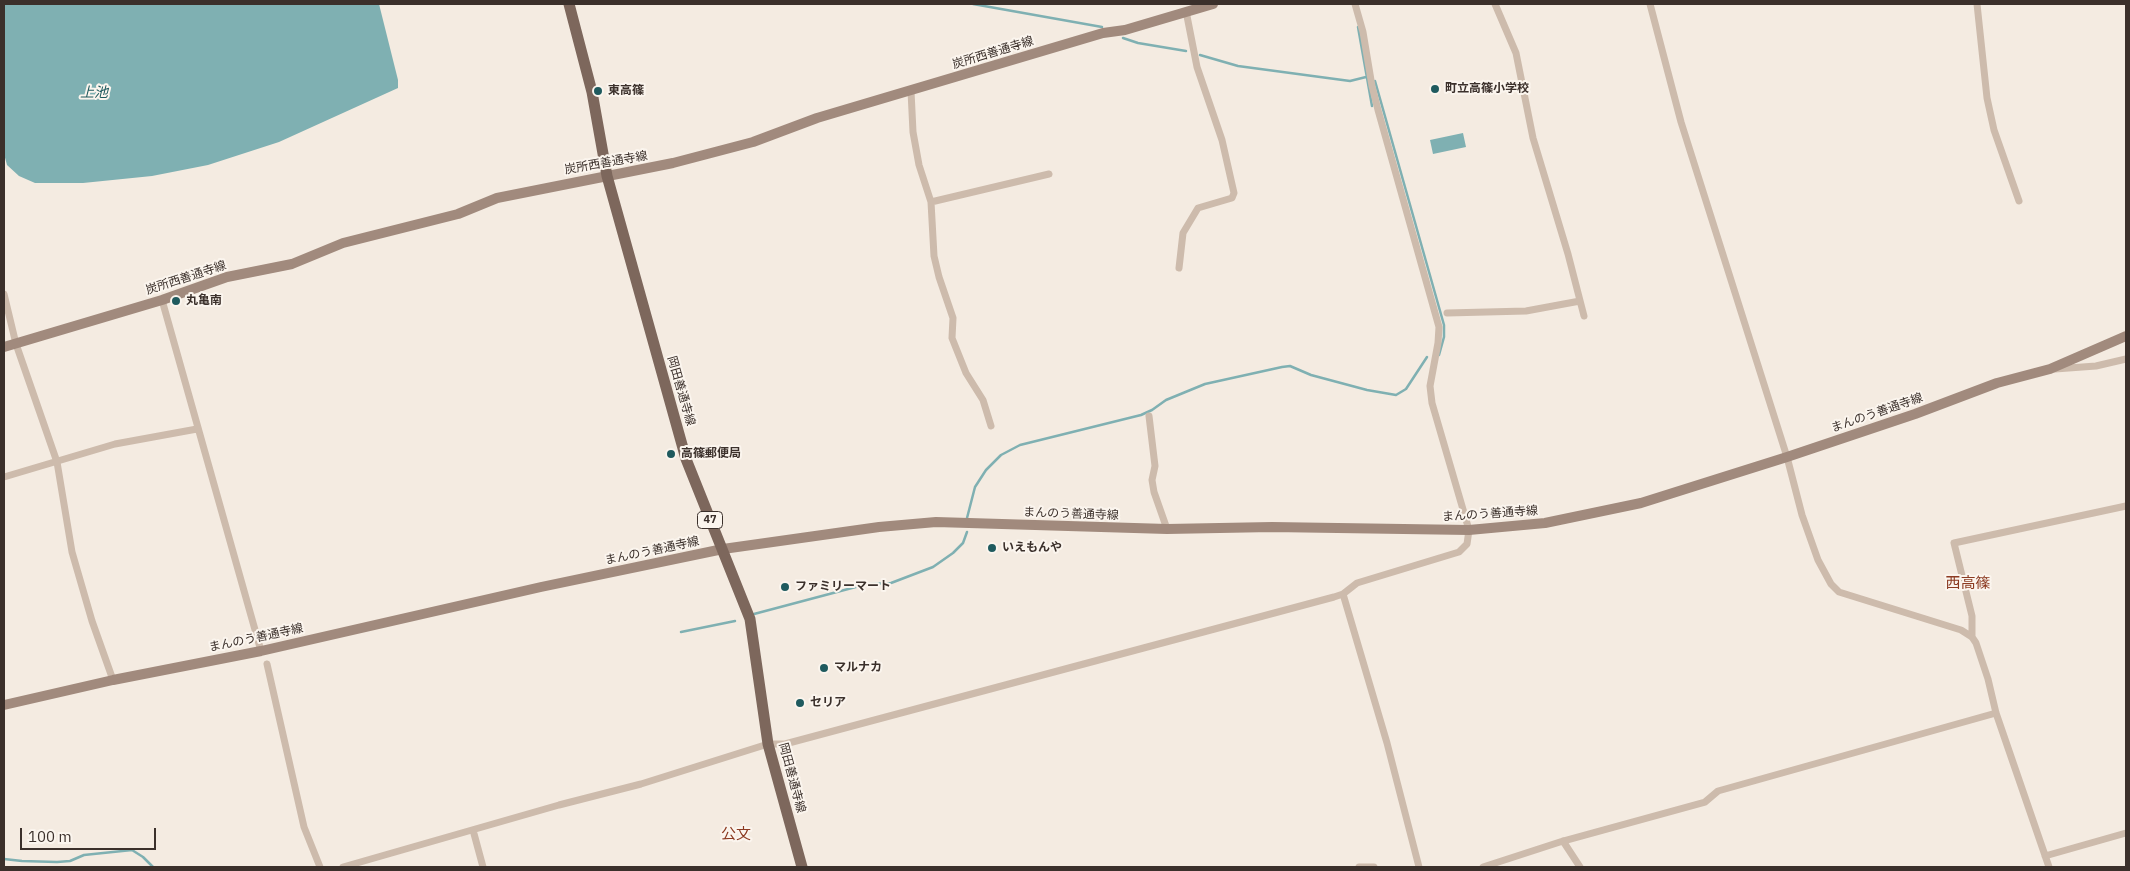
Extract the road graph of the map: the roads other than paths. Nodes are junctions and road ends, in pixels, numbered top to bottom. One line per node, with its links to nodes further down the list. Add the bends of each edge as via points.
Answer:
1 (569, 4): 10 (main road, 岡田善通寺線 / 47, via 592,92)
2 (1213, 4): 7 (main road, 炭所西善通寺線)
3 (1355, 4): 32 (street, via 1374,94 1439,327 1430,386 1432,404)
4 (1495, 4): 16 (street, via 1516,53 1533,138)
5 (1650, 4): 27 (street, via 1684,132)
6 (1977, 4): 11 (street, via 1987,98 1994,130)
7 (1186, 11): 8 (main road, 炭所西善通寺線); 13 (street, via 1197,66 1222,140 1234,193 1232,198 1198,208 1183,233)
8 (911, 91): 10 (main road, 炭所西善通寺線, via 818,118 753,142); 12 (street, via 913,132)
9 (1050, 174): 12 (street)
10 (607, 176): 15 (main road, 炭所西善通寺線, via 497,198 458,214 343,243 292,264 227,276); 33 (main road, 岡田善通寺線 / 47, via 686,458)
11 (2019, 201)
12 (930, 202): 25 (street, via 934,256 953,318 952,338 966,373 983,400)
13 (1179, 268)
14 (4, 294): 20 (street)
15 (162, 300): 20 (main road, 炭所西善通寺線); 26 (street)
16 (1580, 301): 17 (street, via 1526,311); 18 (street)
17 (1447, 313)
18 (1584, 316)
19 (2126, 336): 23 (main road, まんのう善通寺線)
20 (16, 344): 21 (main road, 炭所西善通寺線); 28 (street)
21 (4, 346)
22 (2126, 358): 23 (street, via 2096,366)
23 (2050, 370): 27 (main road, まんのう善通寺線, via 1997,383)
24 (1149, 416): 31 (street, via 1155,466 1152,480)
25 (991, 426)
26 (197, 429): 28 (street, via 115,444); 36 (street)
27 (1786, 457): 32 (main road, まんのう善通寺線, via 1641,503 1545,523); 35 (street, via 1818,560 1839,592)
28 (57, 462): 29 (street); 38 (street, via 72,552)
29 (4, 477)
30 (2126, 506): 35 (street, via 1954,543 1972,616)
31 (1167, 529): 32 (main road, まんのう善通寺線); 33 (main road, まんのう善通寺線, via 936,522)
32 (1469, 530): 34 (street, via 1467,544 1459,552 1357,583)
33 (723, 549): 36 (main road, まんのう善通寺線); 41 (main road, 岡田善通寺線 / 47, via 750,619)
34 (1343, 594): 41 (street, via 785,744); 52 (street)
35 (1972, 636): 40 (street)
36 (261, 651): 38 (main road, まんのう善通寺線)
37 (267, 664): 46 (street, via 304,827)
38 (113, 680): 39 (main road, まんのう善通寺線)
39 (4, 705)
40 (1996, 712): 44 (street, via 1718,791 1705,802); 45 (street)
41 (768, 744): 42 (street, via 641,784); 49 (main road, 岡田善通寺線 / 47)
42 (473, 830): 47 (street); 48 (street)
43 (2126, 832): 45 (street)
44 (1563, 841): 53 (street); 54 (street)
45 (2045, 856): 55 (street)
46 (320, 867)
47 (344, 867)
48 (483, 867)
49 (802, 867)
50 (1359, 867): 51 (street)
51 (1374, 867)
52 (1419, 867)
53 (1483, 867)
54 (1580, 867)
55 (2048, 867)

